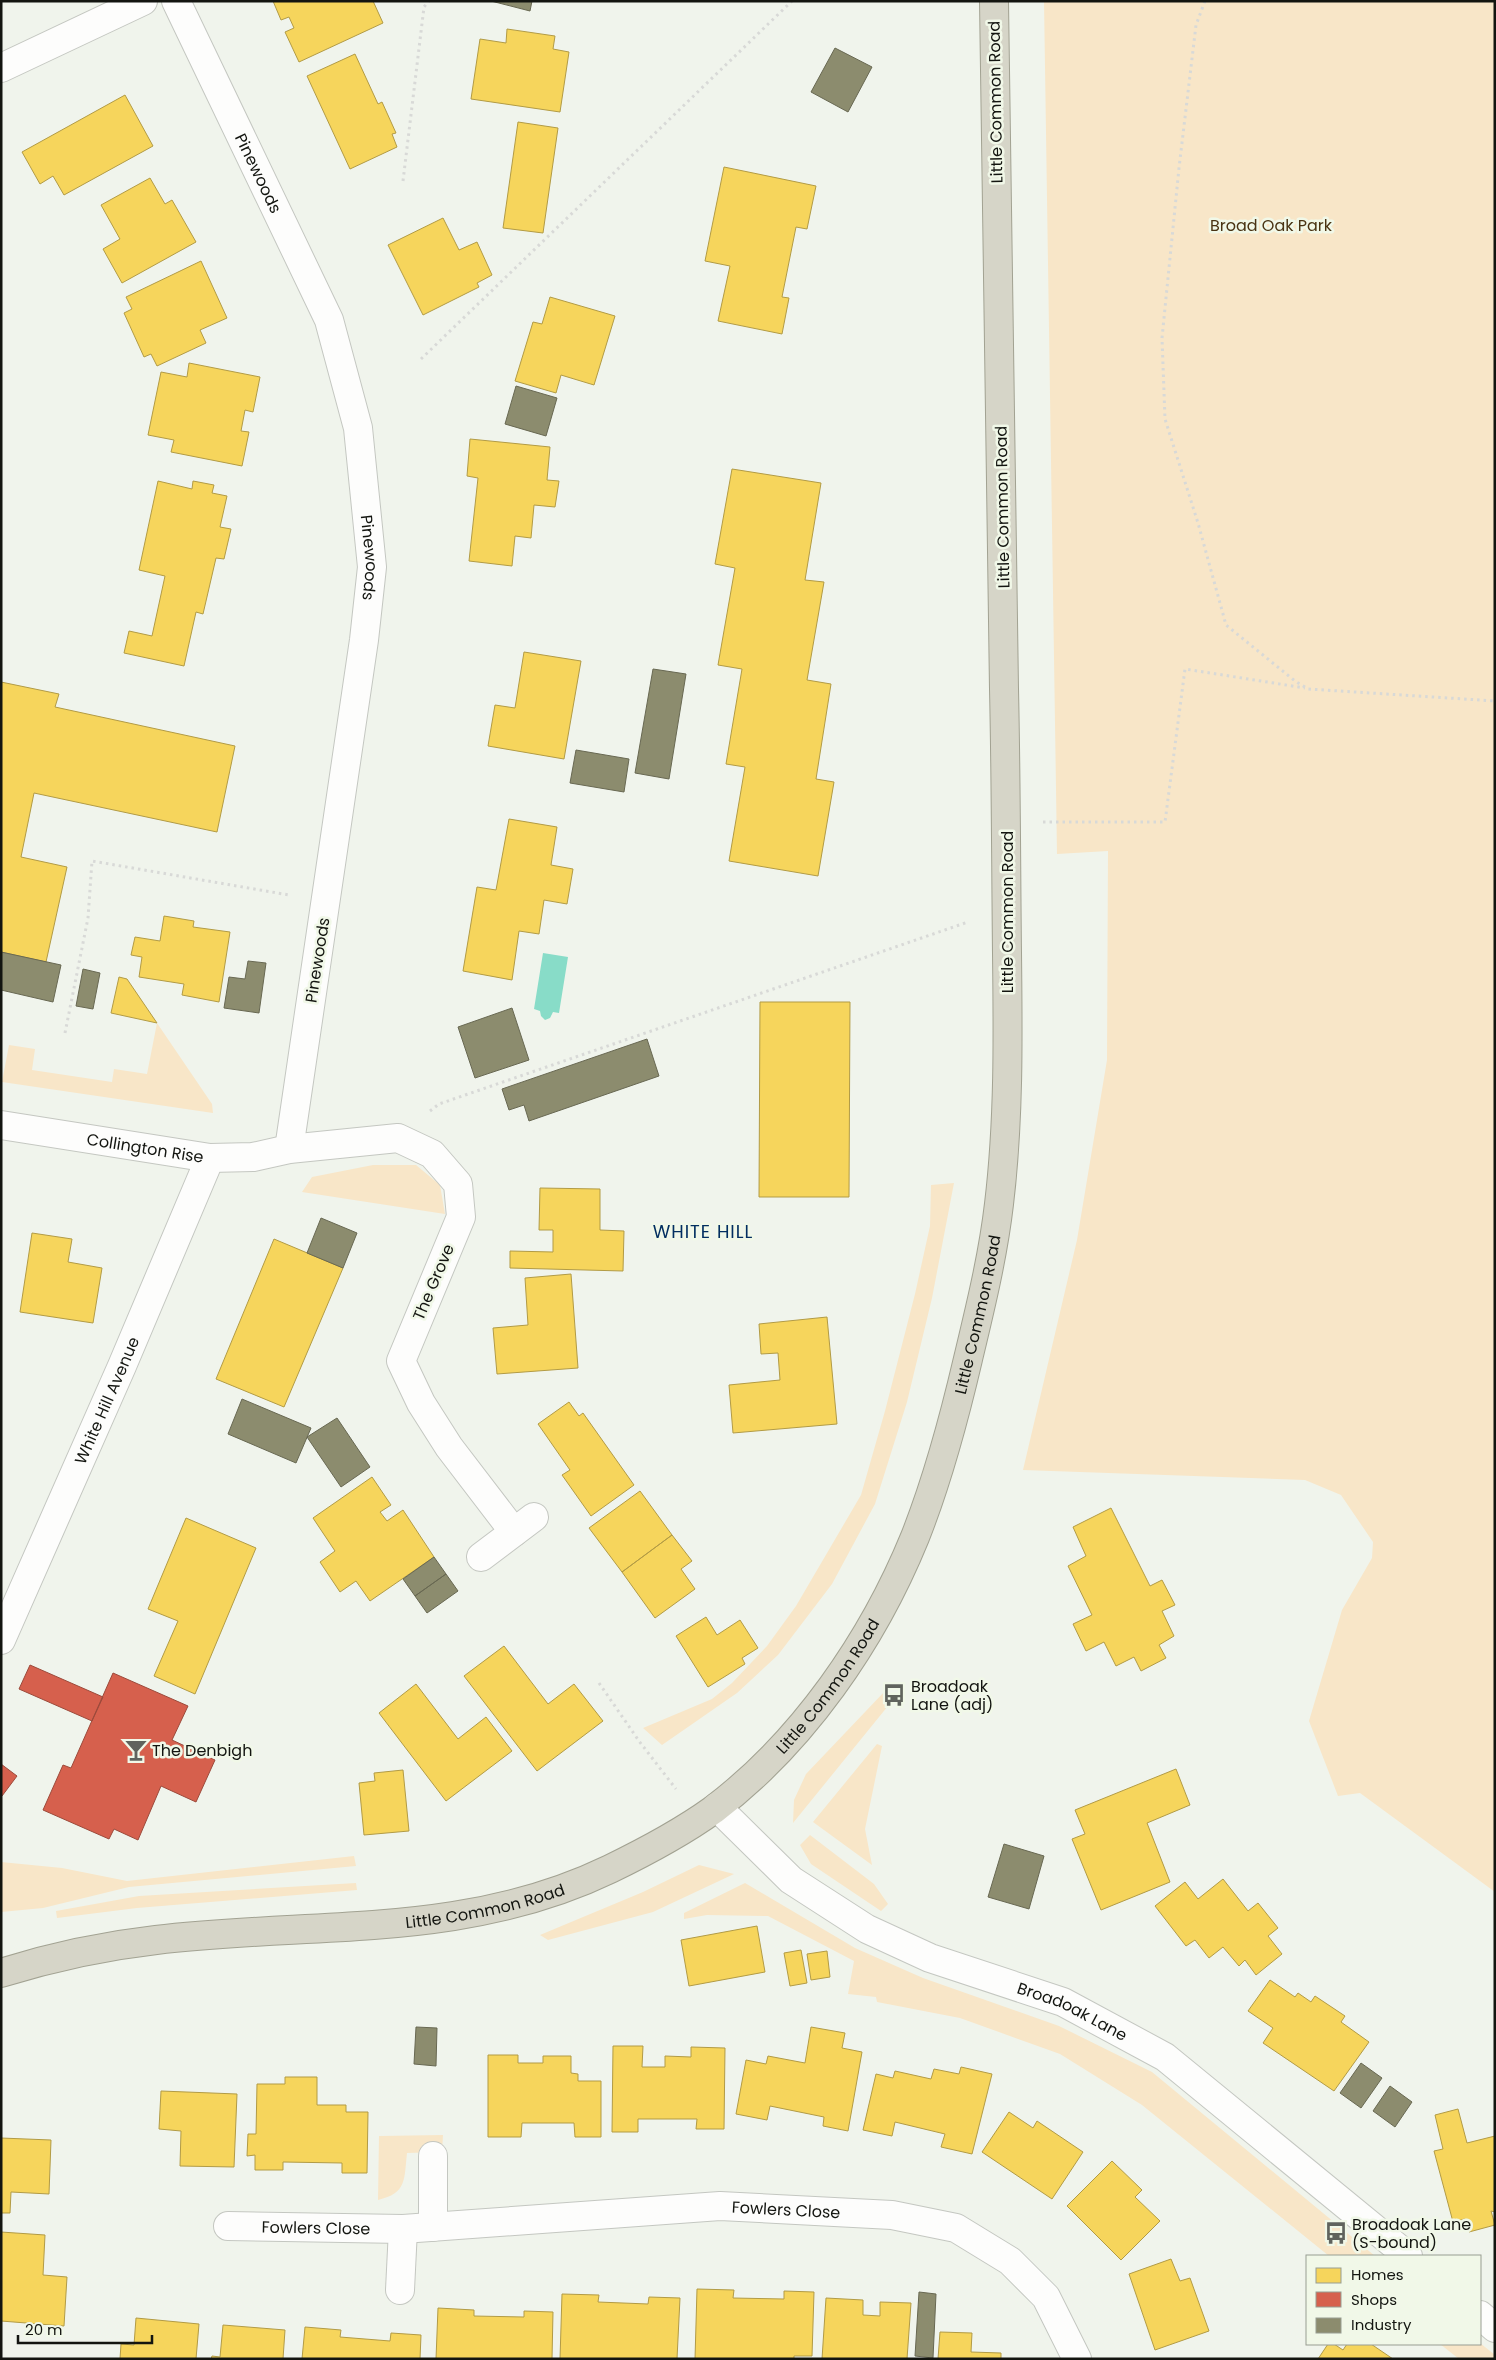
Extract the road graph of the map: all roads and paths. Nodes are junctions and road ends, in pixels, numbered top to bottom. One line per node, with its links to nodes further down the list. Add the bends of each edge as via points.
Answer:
1 (144, 1): 7 (street)
2 (176, 1): 13 (street, Pinewoods, via 329,320 358,428 372,566)
3 (429, 1): 8 (path, via 424,7)
4 (792, 1): 9 (path)
5 (994, 1): 12 (highway, Little Common Road)
6 (1205, 1): 10 (path, via 1196,25 1162,338 1164,419 1198,523 1226,625)
7 (1, 68)
8 (403, 181)
9 (421, 359)
10 (1308, 688): 11 (path); 12 (path, via 1185,669 1165,822)
11 (1495, 701)
12 (1006, 822): 14 (highway, Little Common Road)
13 (326, 901): 15 (path, via 92,861 88,918); 18 (street, Pinewoods)
14 (1007, 909): 17 (path, via 439,1104); 23 (highway, Little Common Road, via 1008,1062 999,1206 978,1317 950,1434 915,1537 879,1612 834,1684 776,1754)
15 (65, 1033)
16 (1, 1125): 19 (street, Collington Rise)
17 (398, 1138): 18 (street); 20 (street, The Grove, via 432,1154 458,1184 461,1217 400,1361 449,1447 524,1524)
18 (288, 1149): 19 (street, Collington Rise, via 253,1158)
19 (210, 1158): 21 (street, White Hill Avenue)
20 (481, 1557)
21 (1, 1640)
22 (600, 1684): 23 (path, via 639,1741)
23 (708, 1813): 24 (highway, Little Common Road, via 657,1845 603,1872 531,1900 452,1918 161,1939 52,1958); 29 (street, Broadoak Lane, via 791,1880 868,1929 930,1958 1062,2002 1164,2057)
24 (1, 1973)
25 (433, 2156): 27 (street)
26 (228, 2226): 28 (street, Fowlers Close)
27 (432, 2227): 28 (street, Fowlers Close); 33 (street, Fowlers Close, via 720,2206 892,2215 956,2228 1010,2261 1046,2297)
28 (403, 2229): 30 (street)
29 (1407, 2255)
30 (400, 2290)
31 (1481, 2316): 32 (street)
32 (1495, 2328)
33 (1077, 2359)

